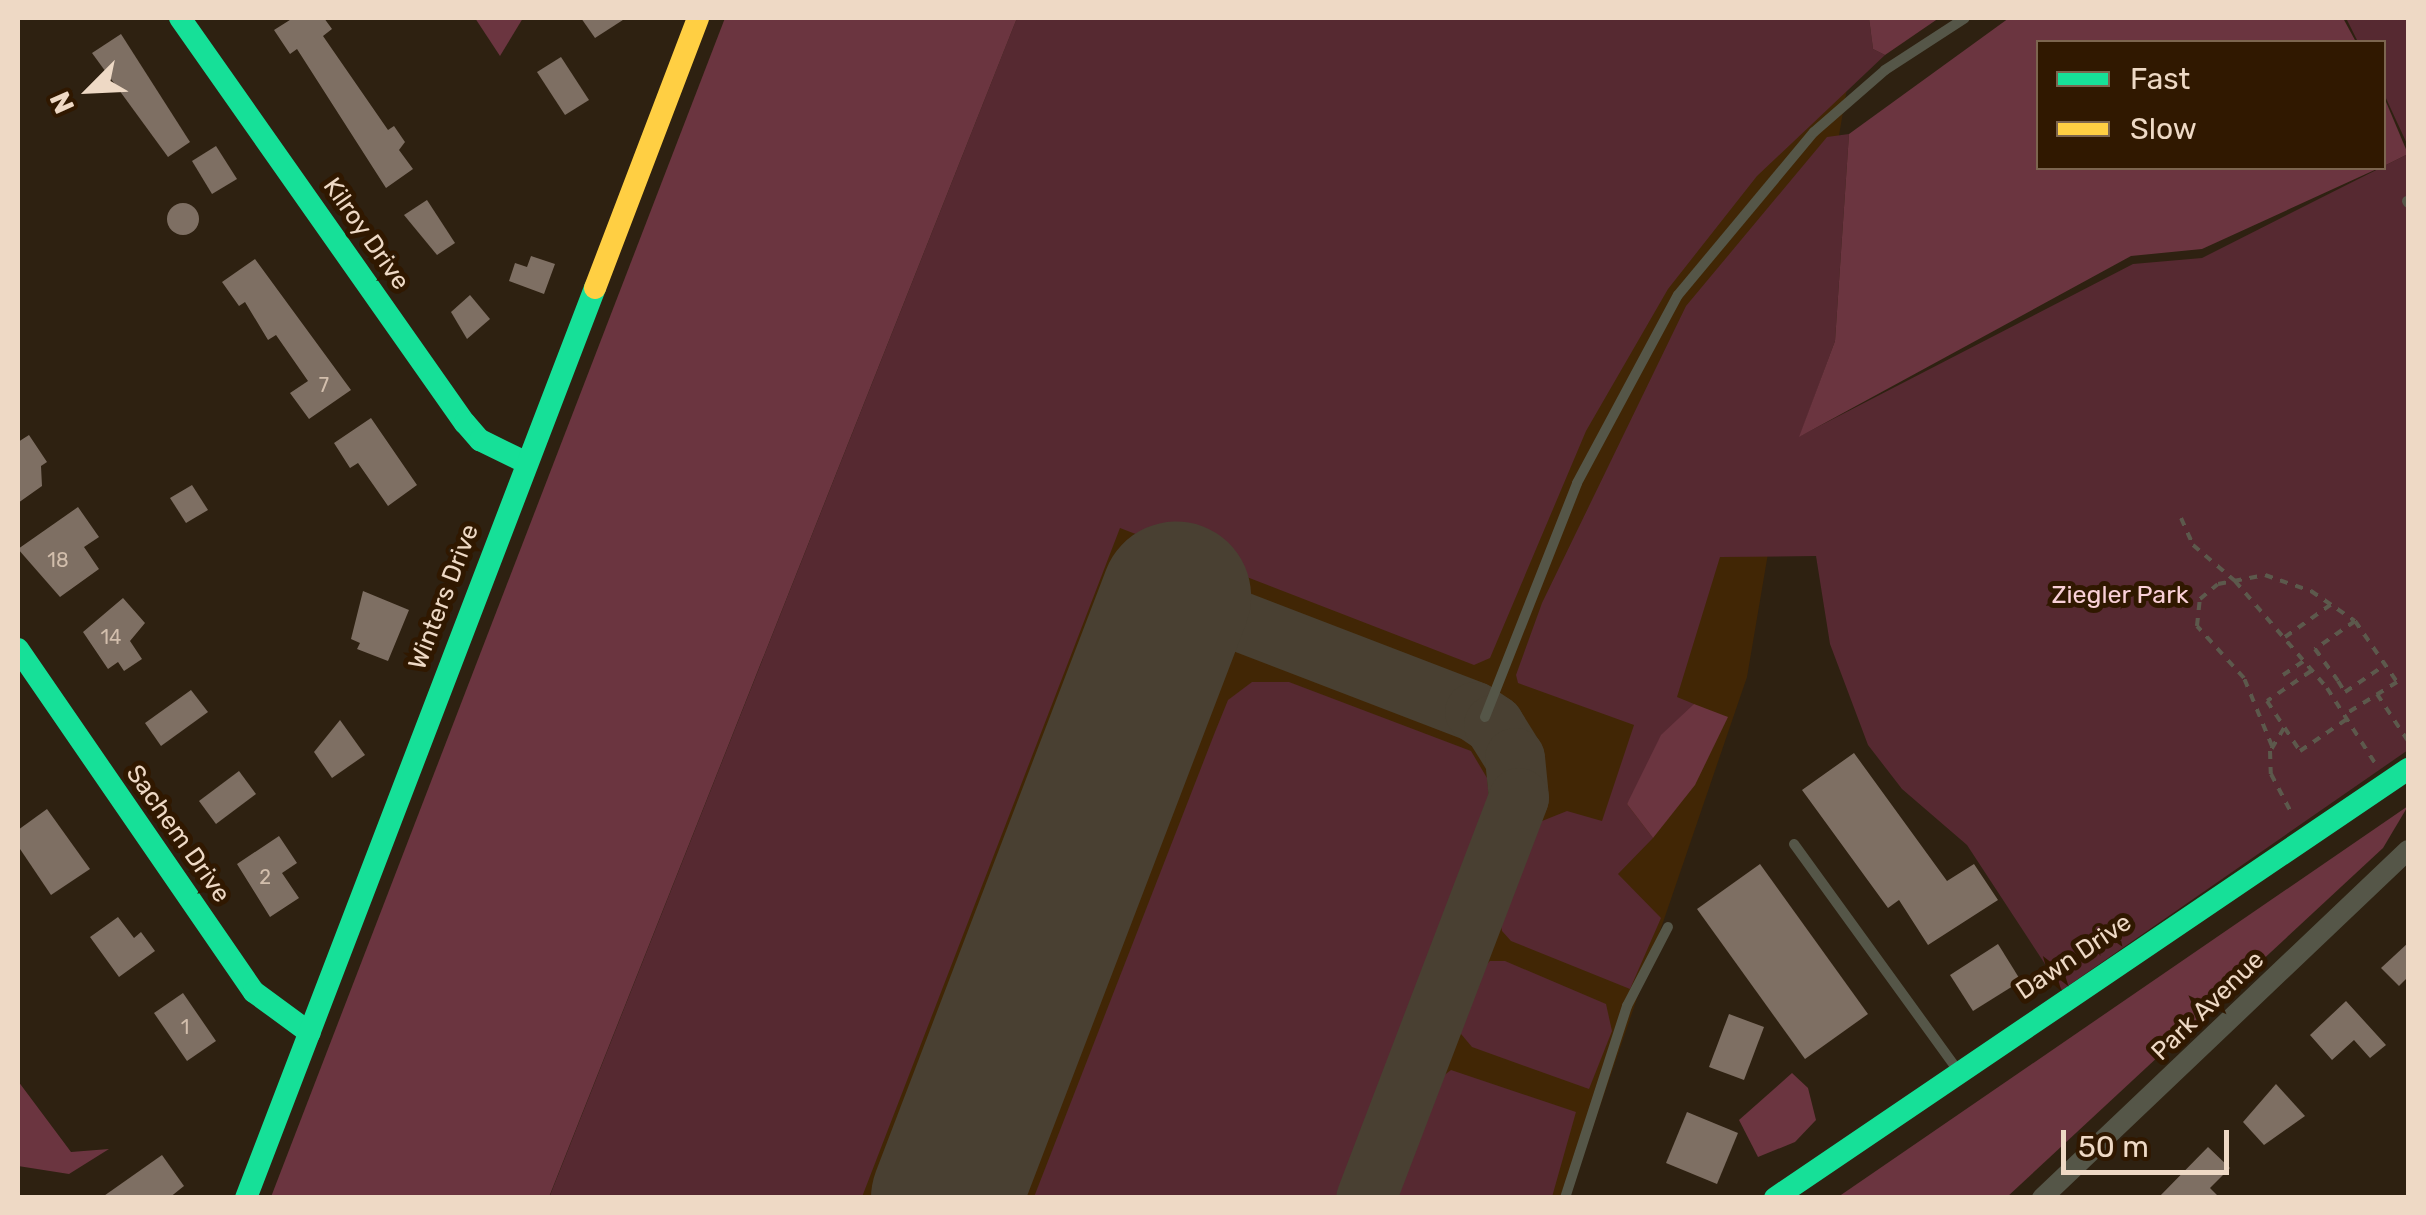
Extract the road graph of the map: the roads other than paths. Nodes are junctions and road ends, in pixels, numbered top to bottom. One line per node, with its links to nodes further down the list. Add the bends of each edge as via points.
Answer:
1 (180, 18): 4 (street, Kilroy Drive, via 465,424 480,440)
2 (698, 18): 4 (street, Winters Drive)
3 (1965, 18): 6 (lane, via 1885,70 1814,132 1678,295 1577,483)
4 (524, 462): 11 (street, Winters Drive)
5 (18, 649): 11 (street, Sachem Drive, via 254,992)
6 (1485, 716)
7 (2408, 769): 12 (street, Dawn Drive)
8 (1794, 844): 12 (lane)
9 (2408, 850): 16 (street, Park Avenue)
10 (1668, 926): 14 (lane, via 1627,1006)
11 (310, 1032): 13 (street, Winters Drive)
12 (1957, 1069): 15 (street, Dawn Drive)
13 (246, 1198)
14 (1565, 1198)
15 (1775, 1198)
16 (2042, 1198)

